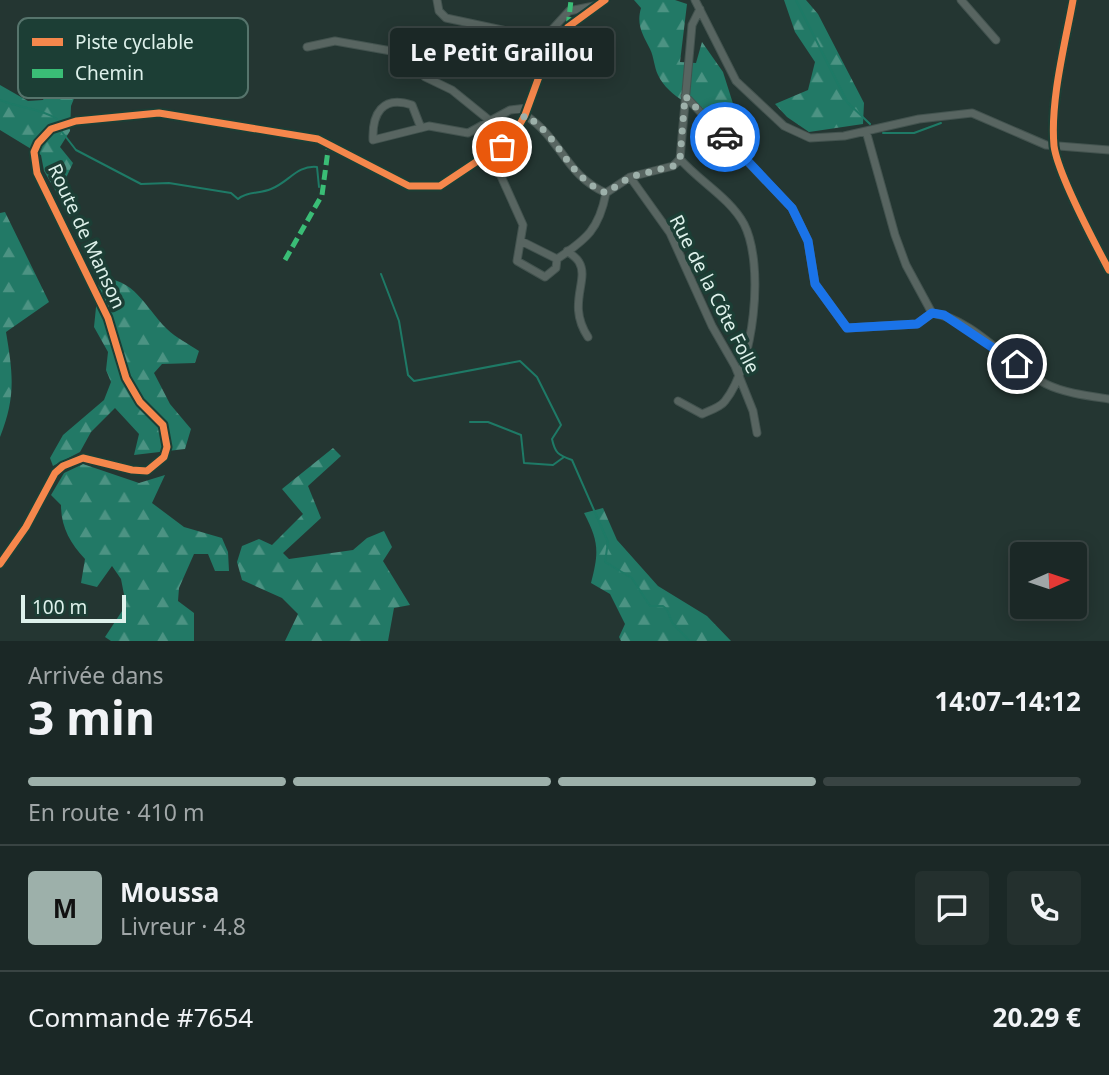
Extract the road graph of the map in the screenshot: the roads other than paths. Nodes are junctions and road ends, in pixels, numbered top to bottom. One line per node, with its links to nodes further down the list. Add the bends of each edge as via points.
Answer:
1 (437, 0): 5 (street, via 446,18 533,37 548,34 574,8)
2 (695, 0): 6 (street)
3 (961, 0): 7 (street)
4 (1073, 0): 14 (main road)
5 (602, 3): 10 (street, via 568,27 548,52)
6 (700, 9): 9 (street, via 692,25); 13 (street, via 736,81 784,126 821,139)
7 (996, 40)
8 (307, 47): 11 (street, via 335,41 397,52)
9 (685, 96): 17 (street); 24 (street, via 792,208 808,241 815,284 847,328 917,324)
10 (526, 112): 11 (street, via 510,110); 16 (street, via 514,135); 19 (street, via 548,133 578,176)
11 (489, 120): 12 (street, via 468,132 440,126)
12 (421, 128): 12 (street, via 373,140 372,123 384,106 412,105)
13 (866, 131): 14 (street, via 972,113); 24 (street, via 895,235)
14 (1054, 147): 15 (street); 23 (main road)
15 (1109, 150)
16 (491, 154): 20 (street, via 520,216); 30 (street, Route de Manson, via 445,184 421,188 329,143 292,133 159,113 51,128 34,152 37,173 108,318 125,377 163,425 167,446 164,457 147,471 83,458 63,466)
17 (680, 159): 18 (street, via 673,166); 26 (street, via 745,225 755,291 747,354)
18 (630, 177): 19 (street); 26 (street, Rue de la Côte Folle, via 670,233)
19 (606, 193): 21 (street, via 596,228)
20 (521, 241): 22 (street); 22 (street, via 516,256 523,266 549,276)
21 (567, 251): 22 (street); 25 (street, via 580,263 578,322)
22 (557, 259)
23 (1109, 270)
24 (932, 313): 27 (street, via 944,315 978,336 1048,385)
25 (588, 337)
26 (739, 376): 28 (street, via 724,403 702,414); 29 (street, Rue de la Côte Folle)
27 (1109, 398)
28 (678, 401)
29 (757, 433)
30 (0, 564)

